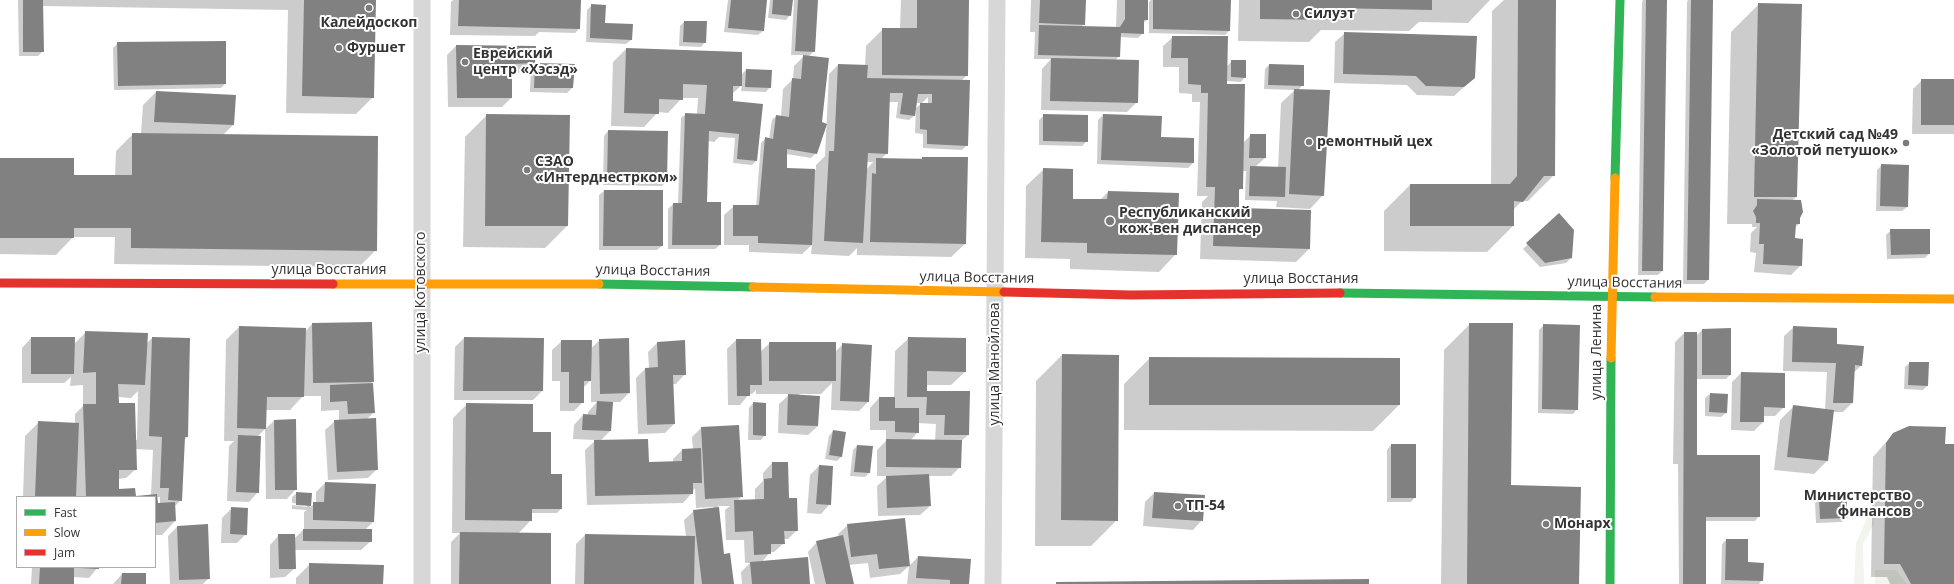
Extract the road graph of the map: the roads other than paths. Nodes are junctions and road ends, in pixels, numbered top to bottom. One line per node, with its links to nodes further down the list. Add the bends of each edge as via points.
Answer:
1 (422, 0): 5 (street, улица Котовского)
2 (997, 0): 6 (street, улица Манойлова)
3 (1620, 0): 7 (street, улица Ленина)
4 (0, 283): 5 (street, улица Восстания)
5 (421, 284): 6 (street, улица Восстания, via 606,284); 9 (street, улица Котовского)
6 (996, 292): 7 (street, улица Восстания, via 1131,295 1400,293); 10 (street, улица Манойлова)
7 (1611, 297): 8 (street, улица Восстания); 11 (street, улица Ленина)
8 (1954, 299)
9 (422, 584)
10 (993, 584)
11 (1610, 584)

